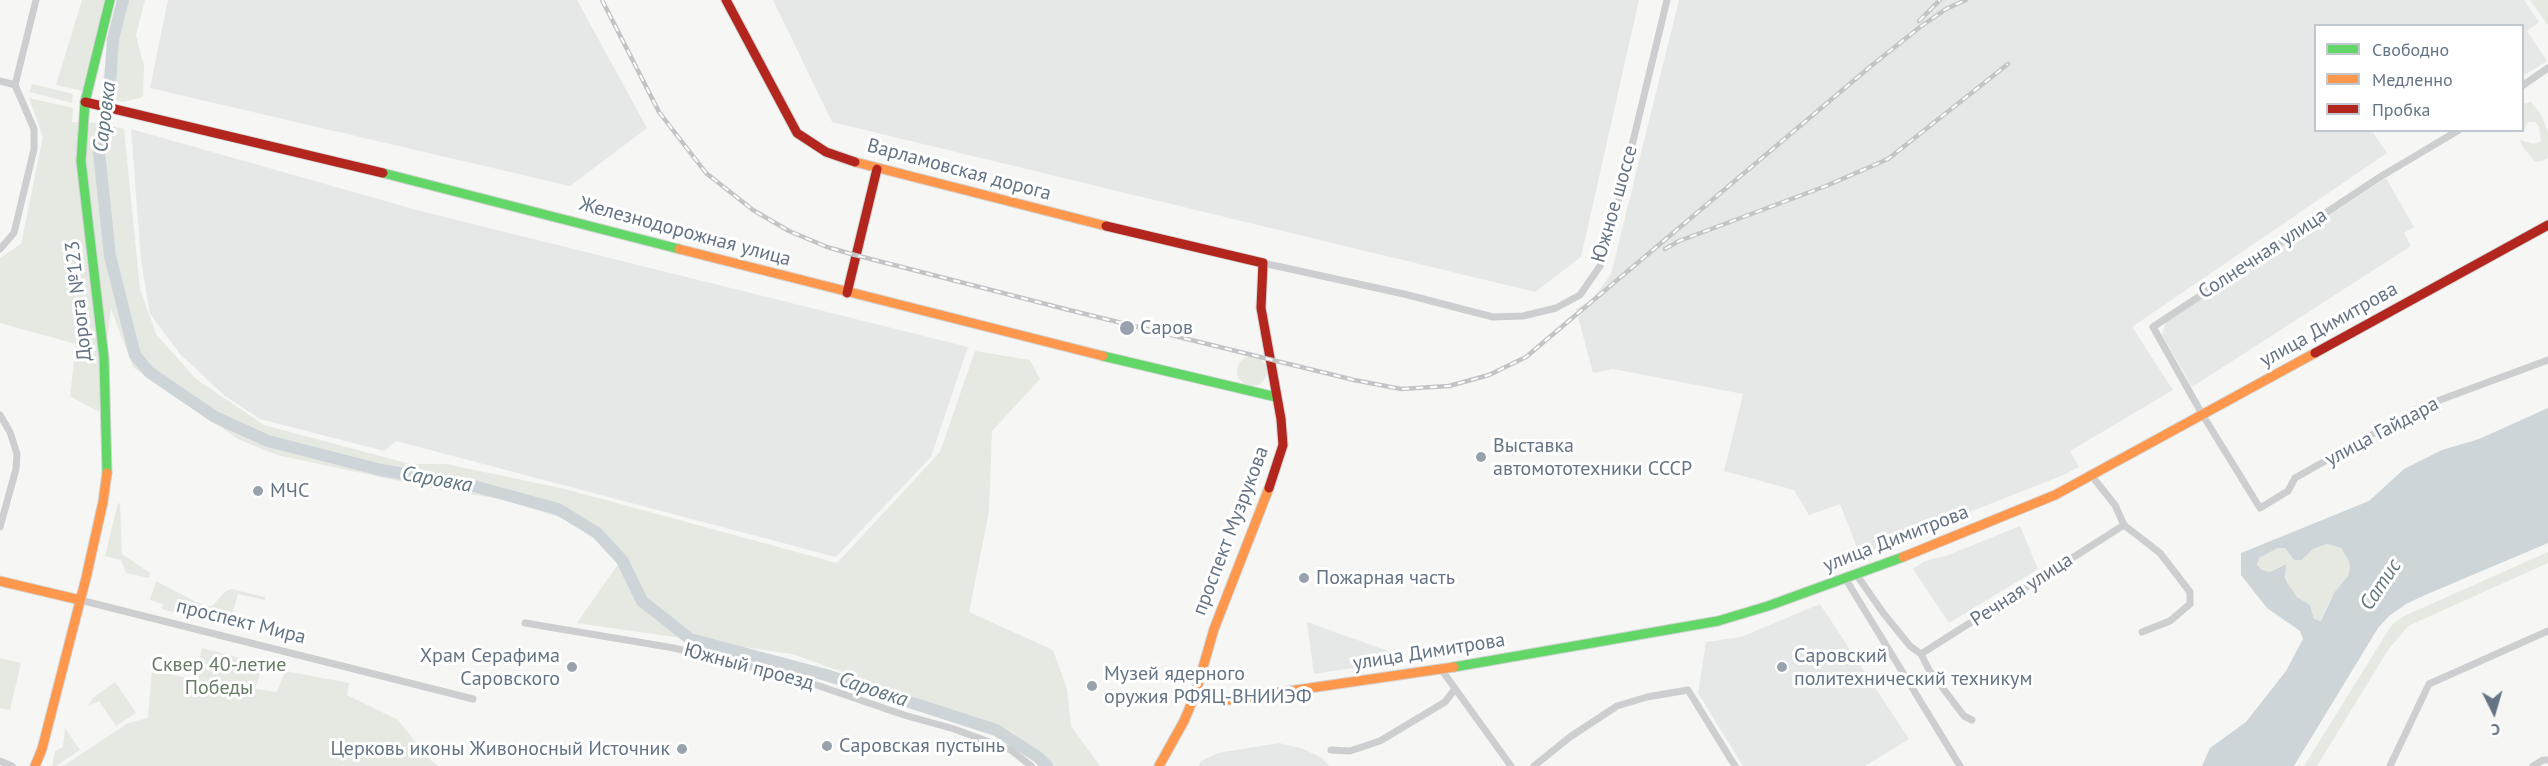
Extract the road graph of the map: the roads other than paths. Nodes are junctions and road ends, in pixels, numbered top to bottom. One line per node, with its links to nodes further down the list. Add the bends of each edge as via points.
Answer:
1 (36, 0): 7 (street)
2 (110, 0): 9 (street, Дорога №123)
3 (726, 0): 11 (street, Варламовская дорога, via 797,133 826,152)
4 (1667, 0): 14 (street, Южное шоссе, via 1609,242 1600,266 1580,295 1556,308 1523,316 1493,317)
5 (2548, 68): 8 (street)
6 (0, 81): 7 (street)
7 (15, 85): 13 (street, via 34,129 34,149 14,233)
8 (2524, 85)
9 (85, 102): 15 (street, Железнодорожная улица, via 436,186); 26 (street, Дорога №123, via 81,161 104,358 108,460 103,502)
10 (2456, 132): 18 (street, Солнечная улица, via 2380,177 2153,327)
11 (877, 169): 14 (street, Варламовская дорога); 15 (street)
12 (2548, 225): 18 (street, улица Димитрова)
13 (0, 249)
14 (1263, 263): 17 (street, проспект Музрукова, via 1262,308)
15 (847, 293): 17 (street, Железнодорожная улица)
16 (2548, 360): 18 (street, улица Гайдара, via 2421,407 2295,478 2288,491 2260,508)
17 (1276, 397): 33 (street, проспект Музрукова, via 1283,429 1281,456 1214,629)
18 (2202, 414): 20 (street, улица Димитрова)
19 (0, 415): 22 (street, via 17,454)
20 (2091, 475): 21 (street, via 2115,505); 23 (street, улица Димитрова, via 2013,514)
21 (2124, 525): 29 (street, via 2160,553 2190,592 2190,604 2170,621); 30 (street, Речная улица)
22 (0, 527)
23 (1856, 574): 24 (street, улица Димитрова); 30 (street, via 1884,614)
24 (1845, 578): 31 (street, улица Димитрова, via 1731,618); 46 (street)
25 (0, 580): 26 (street, проспект Мира)
26 (80, 600): 34 (street, проспект Мира); 40 (street, Дорога №123)
27 (525, 623): 41 (street, Южный проезд, via 674,648 796,678 1011,750)
28 (2548, 631): 47 (street, via 2429,684)
29 (2142, 632)
30 (1921, 654): 35 (street, via 1964,716)
31 (1441, 669): 32 (street); 33 (street, улица Димитрова, via 1240,699 1221,701)
32 (1455, 689): 36 (street, via 1445,702 1380,741 1350,751); 43 (street)
33 (1195, 695): 42 (street, проспект Музрукова)
34 (473, 699)
35 (1972, 720)
36 (1331, 750)
37 (2548, 760): 48 (street)
38 (0, 761): 39 (street)
39 (12, 766)
40 (35, 766)
41 (1030, 766)
42 (1159, 766)
43 (1511, 766)
44 (1534, 766): 45 (street, via 1617,706 1688,690)
45 (1735, 766)
46 (1960, 766)
47 (2390, 766)
48 (2533, 766)

